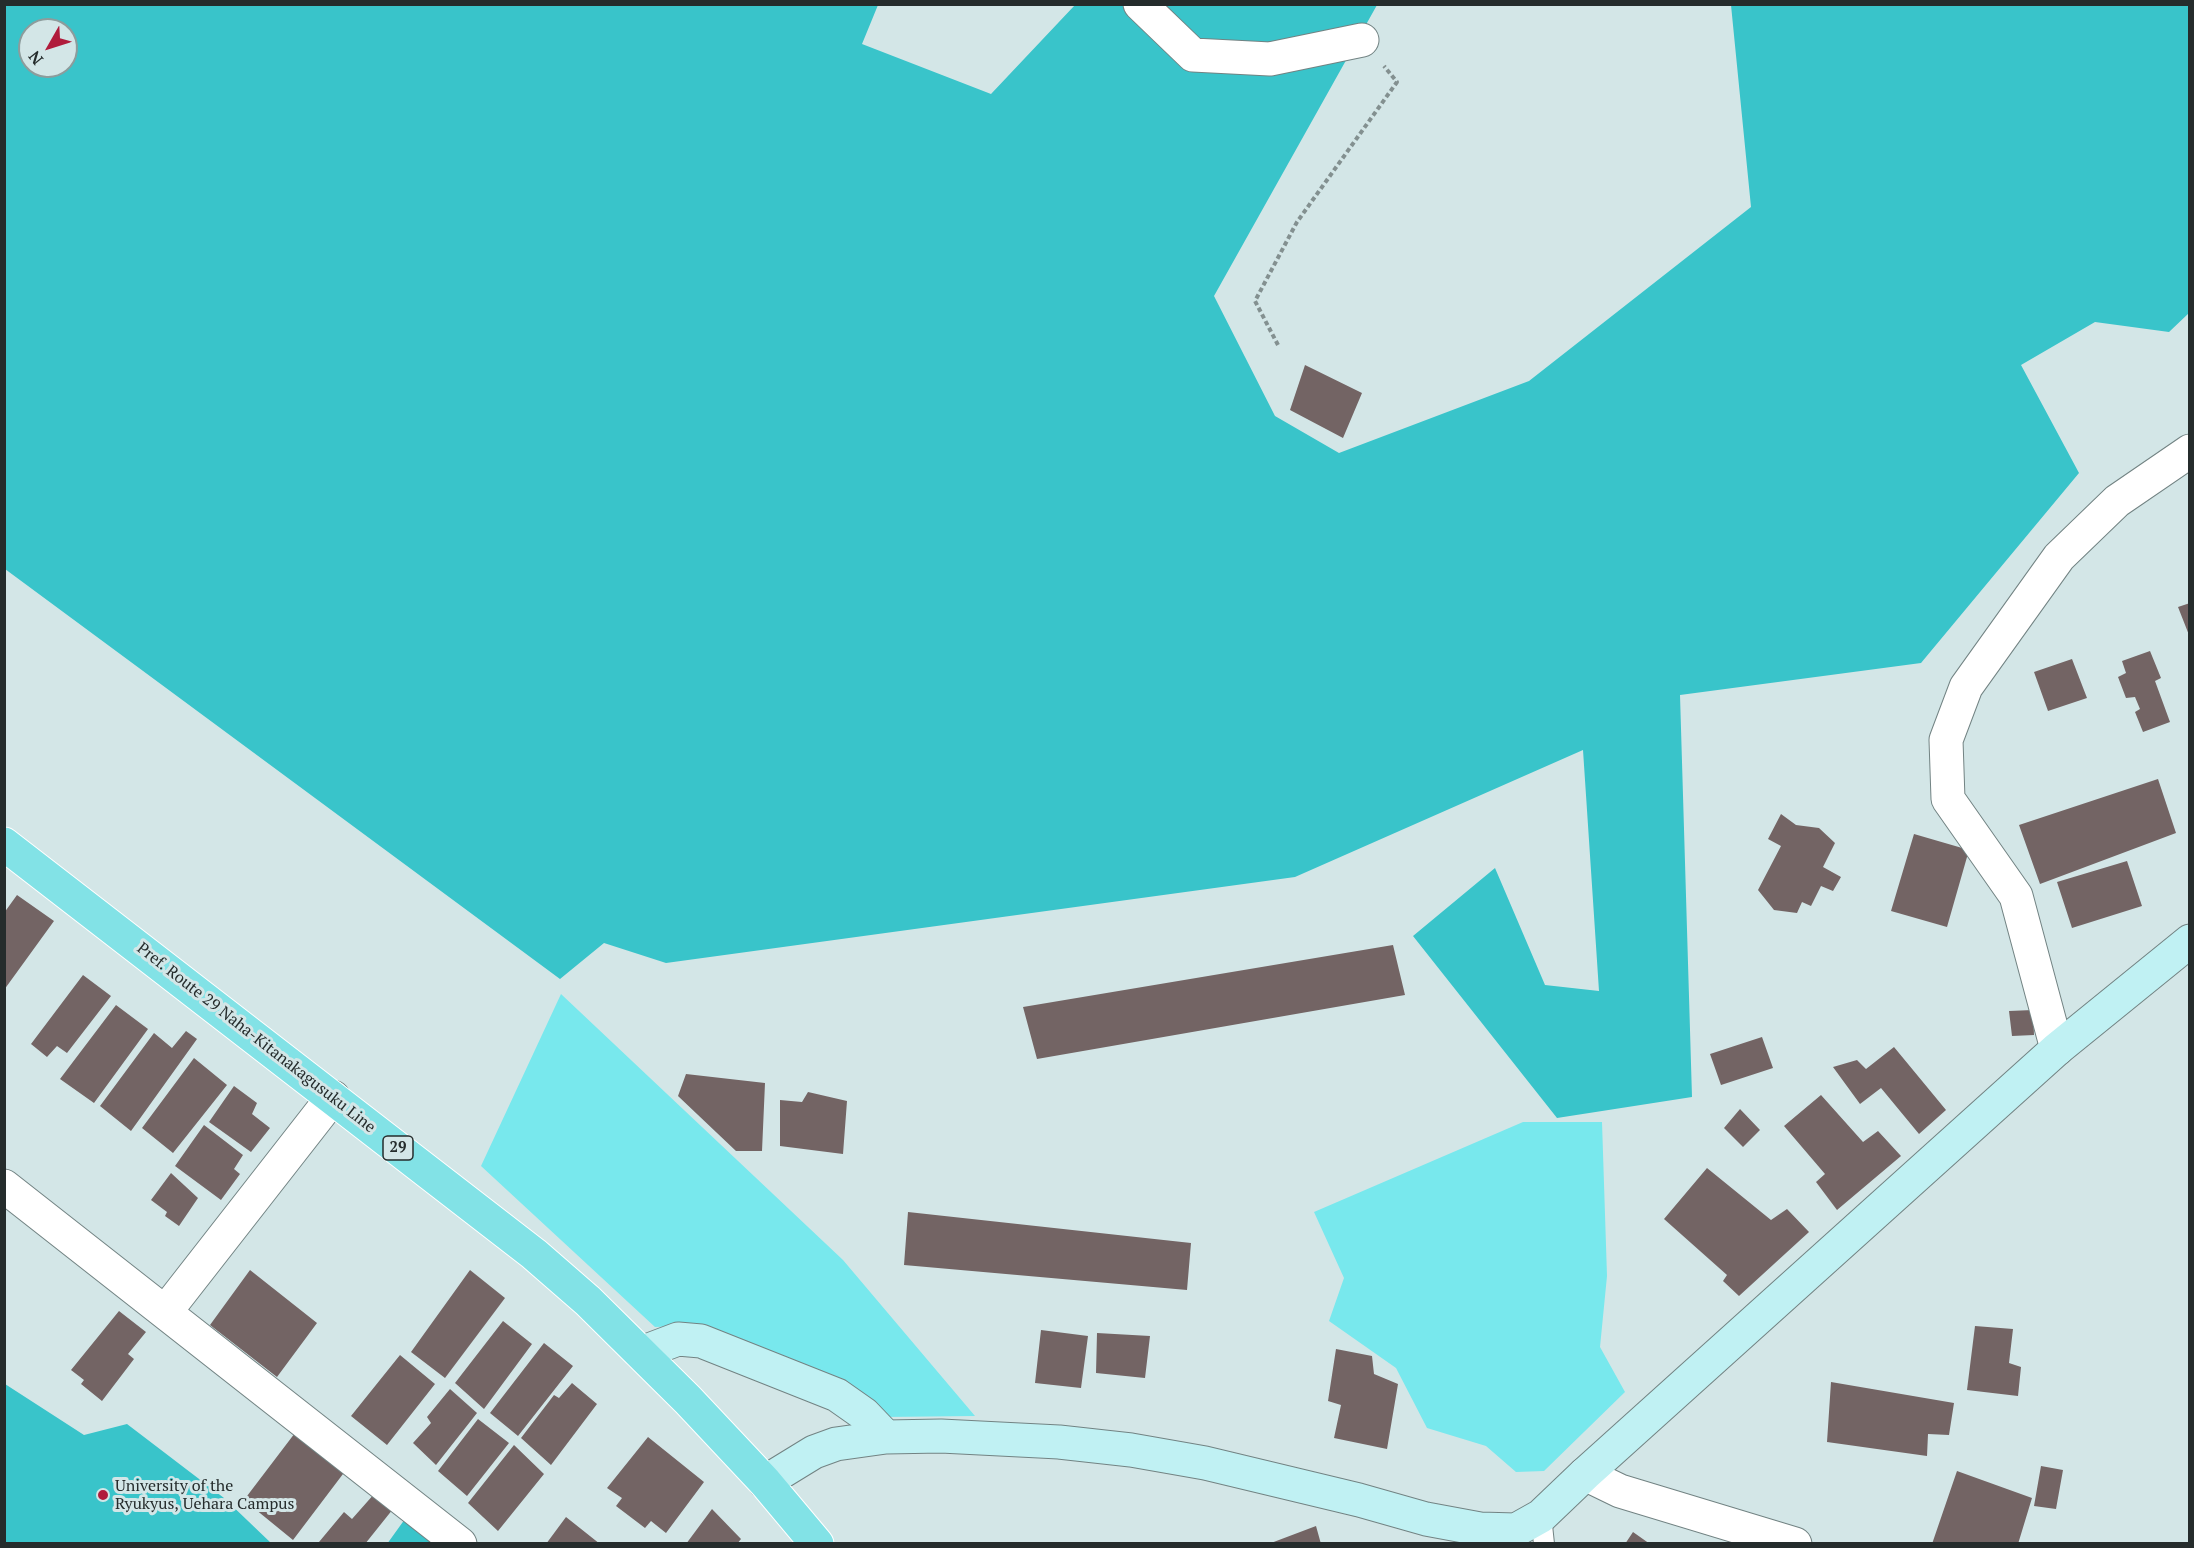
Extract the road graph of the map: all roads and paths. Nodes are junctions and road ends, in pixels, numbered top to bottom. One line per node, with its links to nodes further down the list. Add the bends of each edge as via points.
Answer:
1 (1140, 4): 2 (street, via 1193,54 1270,59)
2 (1362, 40): 3 (path, via 1397,82 1298,222 1254,301)
3 (1278, 345)
4 (2190, 451): 7 (street, via 2116,501 2059,557 1966,687 1946,740 1948,799 2016,896)
5 (4, 844): 8 (main road, Pref. Route 29 Naha-Kitanakagusuku Line / 29)
6 (2190, 941): 7 (street)
7 (2057, 1049): 13 (street)
8 (333, 1097): 10 (street); 11 (main road, Pref. Route 29 Naha-Kitanakagusuku Line / 29, via 534,1254)
9 (4, 1186): 10 (street)
10 (166, 1311): 16 (street)
11 (641, 1353): 12 (street, via 678,1339 701,1341 837,1395 864,1414); 14 (main road, Pref. Route 29 Naha-Kitanakagusuku Line / 29)
12 (886, 1437): 14 (street, via 836,1444 814,1452); 15 (street, via 1059,1442 1131,1450 1216,1465 1426,1519)
13 (1585, 1474): 15 (street); 18 (street, via 1620,1491)
14 (765, 1482): 17 (main road, 29)
15 (1528, 1533)
16 (460, 1544)
17 (817, 1544)
18 (1795, 1544)

